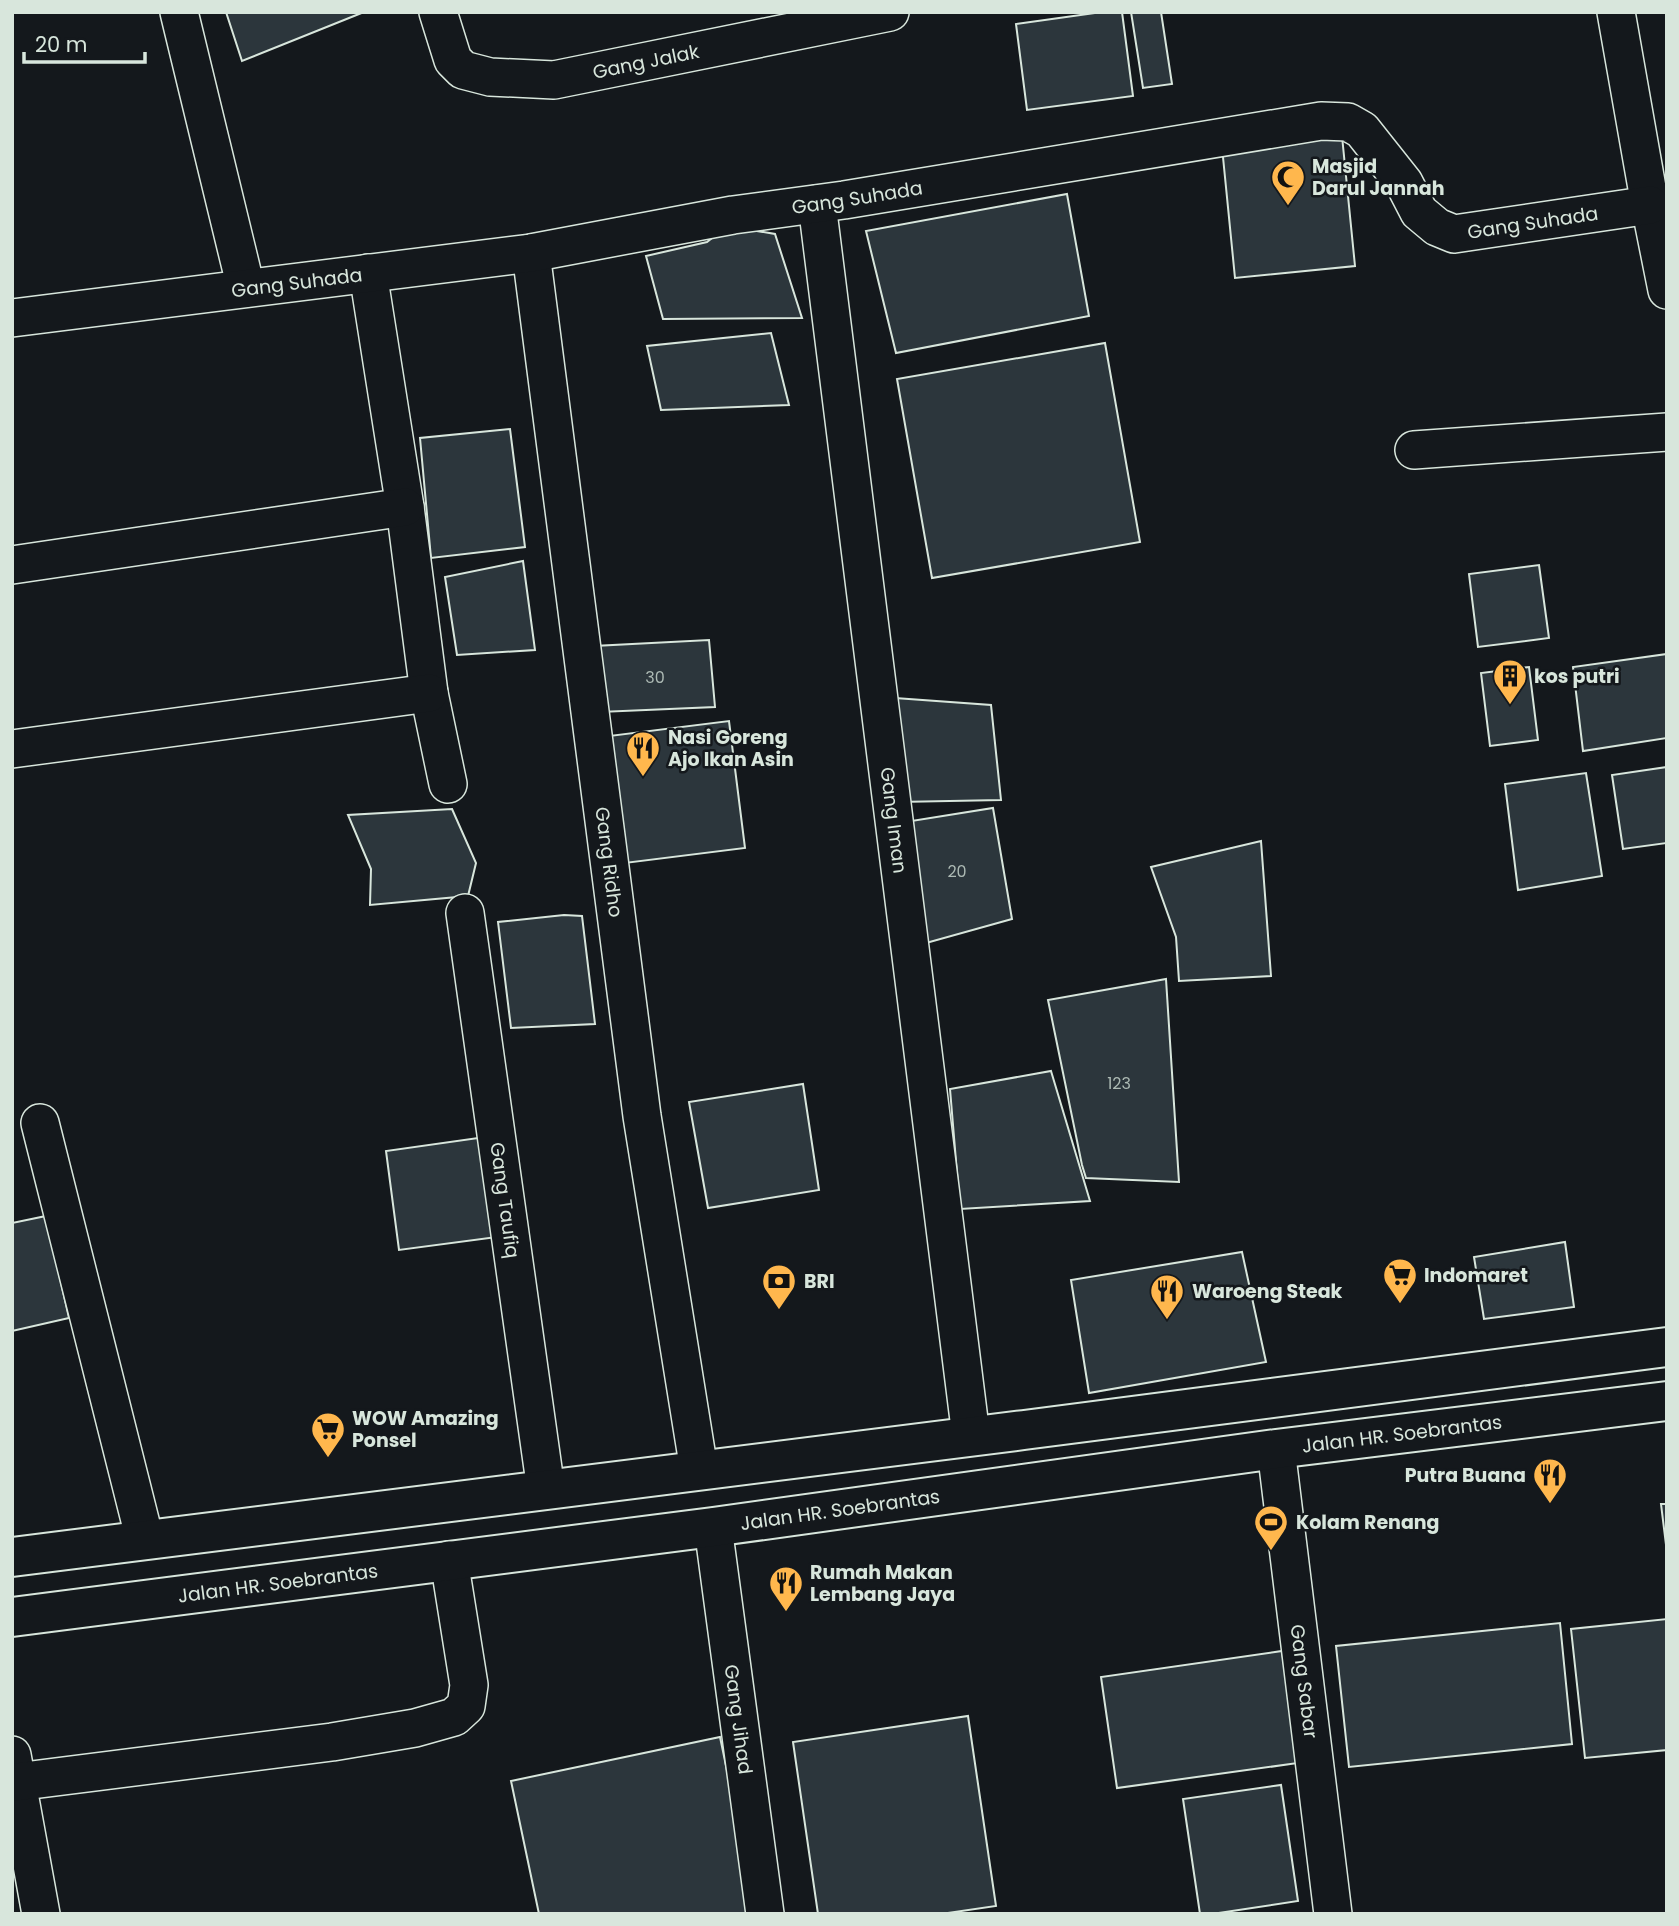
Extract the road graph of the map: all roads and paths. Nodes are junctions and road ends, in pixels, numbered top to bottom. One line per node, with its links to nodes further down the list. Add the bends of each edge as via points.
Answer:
1 (179, 12): 9 (street)
2 (438, 12): 3 (street, Gang Jalak, via 453,60 463,70 490,77 554,80)
3 (890, 12)
4 (1616, 12): 6 (street)
5 (817, 204): 6 (street, Gang Suhada, via 1321,121 1348,121 1362,130 1404,183 1419,212 1454,234); 7 (street, Gang Suhada); 24 (street, Gang Iman)
6 (1650, 205): 10 (street)
7 (531, 253): 8 (street, Gang Suhada); 26 (street, Gang Ridho, via 642,1116)
8 (368, 273): 9 (street, Gang Suhada); 14 (street)
9 (246, 288): 11 (street, Gang Suhada)
10 (1667, 289)
11 (12, 318)
12 (1667, 432): 13 (street)
13 (1414, 450)
14 (405, 507): 15 (street); 16 (street)
15 (12, 565)
16 (429, 693): 17 (street); 18 (street)
17 (12, 749)
18 (448, 784)
19 (465, 913): 28 (street, Gang Taufiq)
20 (40, 1122): 30 (street)
21 (1667, 1347): 23 (main road)
22 (1667, 1401): 25 (main road, Jalan HR. Soebrantas)
23 (1024, 1430): 24 (main road); 27 (main road)
24 (971, 1436): 26 (main road)
25 (1276, 1449): 27 (main road, Jalan HR. Soebrantas); 37 (street, Gang Sabar)
26 (699, 1470): 28 (main road)
27 (1032, 1482): 29 (main road, Jalan HR. Soebrantas)
28 (546, 1490): 30 (main road)
29 (713, 1527): 32 (main road, Jalan HR. Soebrantas); 36 (street, Gang Jihad)
30 (145, 1540): 31 (main road)
31 (12, 1557)
32 (449, 1560): 33 (main road, Jalan HR. Soebrantas); 34 (street, via 470,1685 466,1706 454,1717 332,1742)
33 (12, 1617)
34 (14, 1769): 35 (street)
35 (41, 1914)
36 (765, 1914)
37 (1333, 1914)

